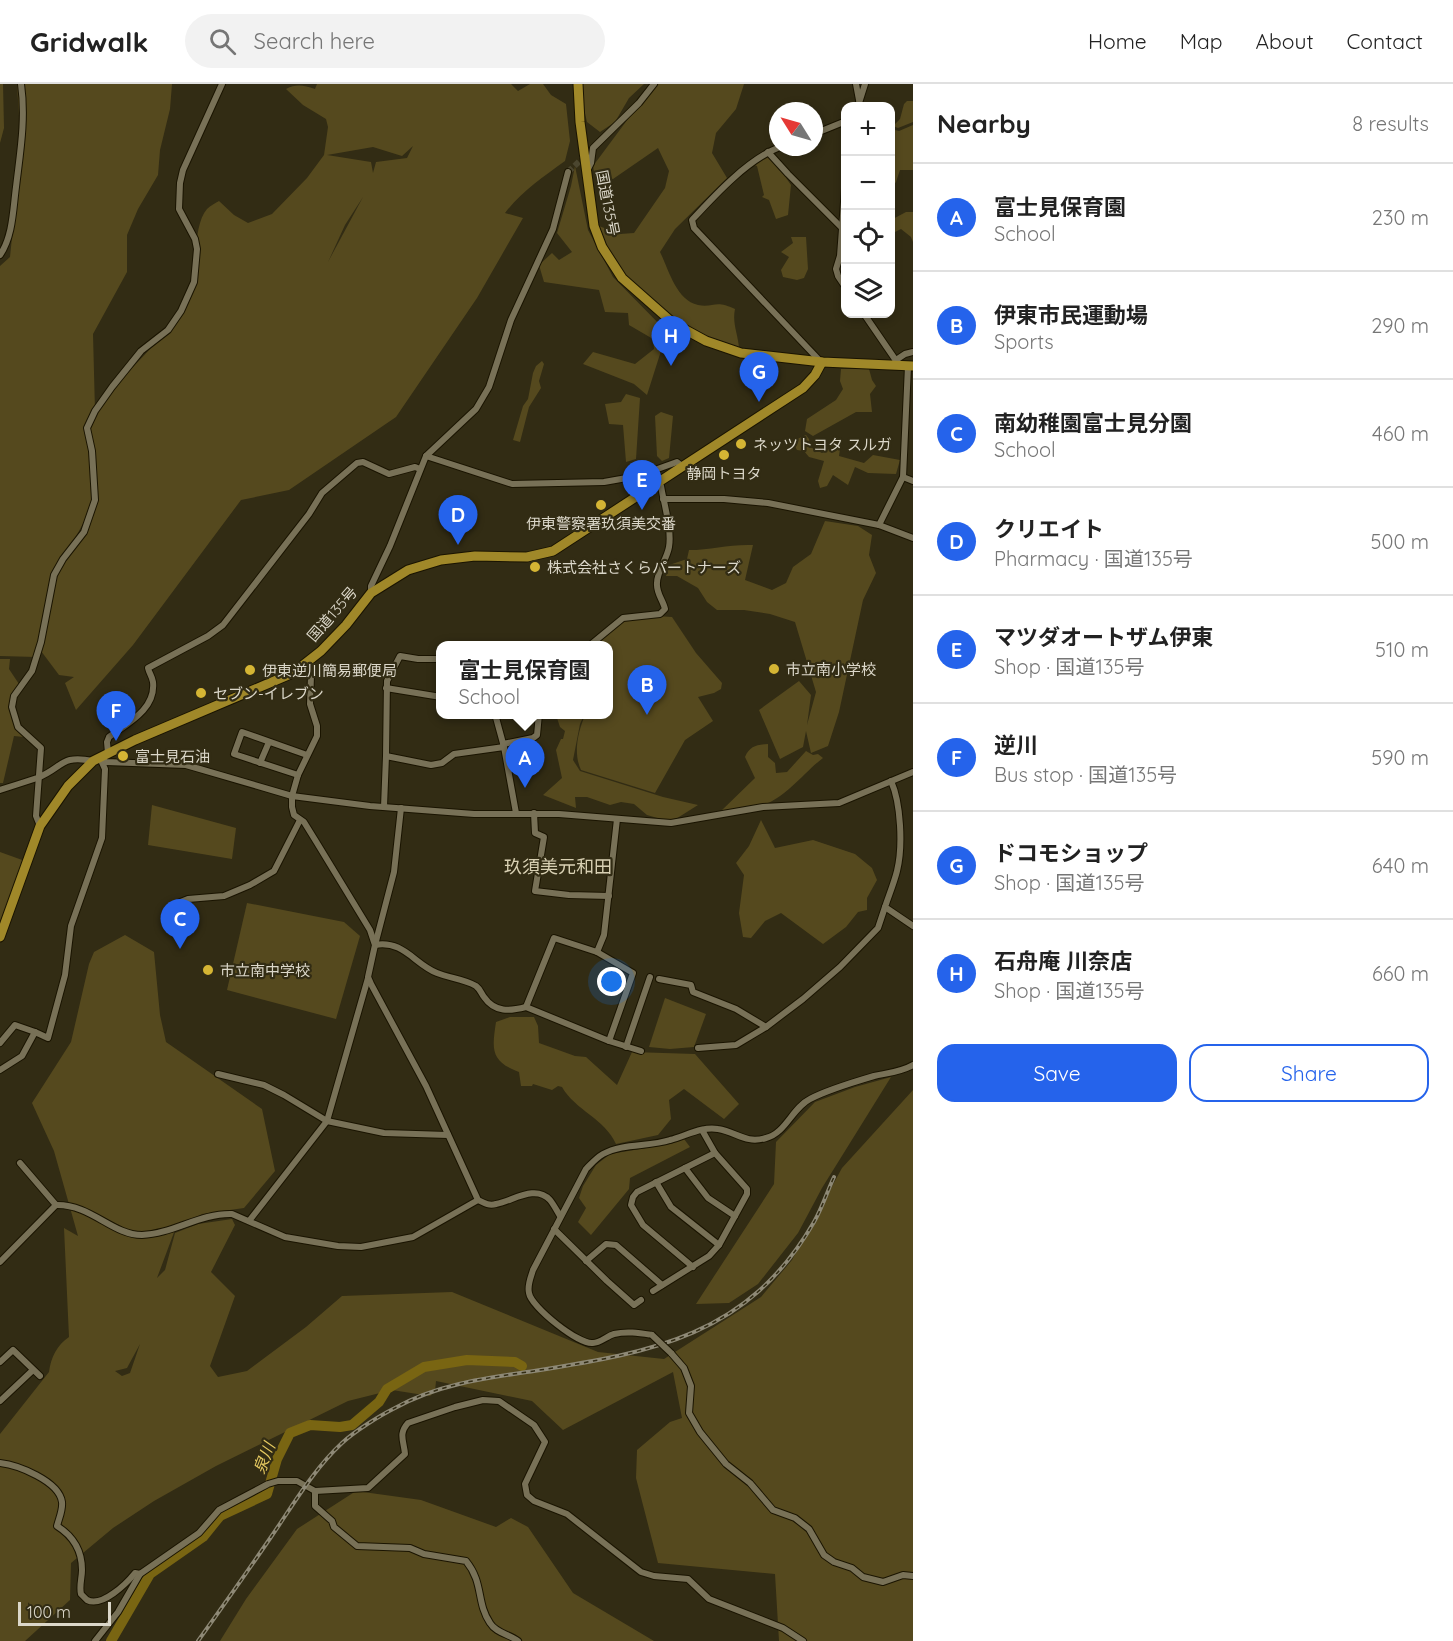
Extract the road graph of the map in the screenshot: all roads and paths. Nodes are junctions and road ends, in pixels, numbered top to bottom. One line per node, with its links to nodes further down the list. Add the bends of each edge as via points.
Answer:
1 (21, 84): 16 (street, via 21,156 10,232)
2 (222, 84): 47 (street, via 180,183 179,209 195,239 194,282 168,330 141,351 106,395 87,428 94,477 93,507 84,532 54,575 32,671 14,696 12,707 18,727 41,748)
3 (578, 84): 12 (highway, 国道135号)
4 (654, 84): 12 (street, via 593,148)
5 (856, 84): 7 (street)
6 (866, 84): 8 (street)
7 (859, 102)
8 (859, 102)
9 (841, 123): 10 (street)
10 (823, 130)
11 (768, 152): 14 (street); 20 (street, via 713,197 692,220 694,228)
12 (587, 171): 20 (highway, 国道135号, via 594,226 602,247 622,278 673,323 706,341 741,353)
13 (568, 172): 22 (street, via 553,230 511,320 489,387 476,409)
14 (841, 227)
15 (841, 235): 17 (street, via 836,269)
16 (0, 255)
17 (841, 280)
18 (867, 318): 21 (street)
19 (913, 352): 21 (street, via 905,354)
20 (822, 362): 21 (highway, 国道135号); 23 (highway, 国道135号, via 803,388)
21 (904, 364): 25 (street)
22 (426, 456): 23 (street, via 512,484 604,482 638,476 677,462); 24 (street)
23 (682, 466): 27 (highway, 国道135号)
24 (420, 469): 31 (street); 43 (street, via 389,474 357,463 322,493 223,625 148,668 153,685 148,706 109,737)
25 (903, 477): 26 (street); 29 (street)
26 (913, 481)
27 (658, 483): 28 (street); 31 (highway, 国道135号, via 553,551 424,563)
28 (663, 499): 29 (street, via 768,502); 32 (street, via 670,541 657,582 665,609 660,614 623,618)
29 (879, 525): 30 (street)
30 (913, 538)
31 (371, 593): 34 (highway, 国道135号, via 346,625)
32 (594, 641)
33 (436, 659): 35 (street, via 400,656)
34 (305, 665): 41 (street, via 311,676 310,704 317,726 317,736); 43 (highway, 国道135号, via 262,688)
35 (386, 688): 36 (street); 42 (street)
36 (436, 696)
37 (496, 719): 40 (street)
38 (539, 719): 40 (street, via 537,735 533,738)
39 (269, 742): 41 (street); 44 (street); 44 (street, via 242,732 234,753)
40 (503, 745): 42 (street, via 454,754 431,765); 53 (street)
41 (307, 754): 46 (street)
42 (386, 756): 51 (street)
43 (100, 758): 47 (street, via 67,759); 50 (street, via 106,762 186,765); 57 (highway, 国道135号, via 68,786); 70 (street, via 105,770 102,838 71,926 65,975 48,1038)
44 (260, 763): 46 (street)
45 (913, 772): 48 (street)
46 (298, 775): 50 (street)
47 (38, 778): 49 (street); 57 (street, via 36,816)
48 (891, 781): 55 (street, via 839,803 763,807 671,823); 60 (street, via 898,805 899,851 897,872)
49 (0, 790)
50 (292, 796): 51 (street); 56 (street, via 294,815)
51 (384, 807): 52 (street)
52 (401, 808): 53 (street); 63 (street, via 394,872)
53 (516, 813): 54 (street)
54 (534, 813): 55 (street); 58 (street, via 535,833 544,837 535,891)
55 (617, 819): 58 (street)
56 (300, 820): 59 (street, via 274,871 224,896 188,899); 63 (street, via 370,930)
57 (40, 826): 62 (highway, 国道135号)
58 (609, 896): 64 (street, via 604,935)
59 (173, 905)
60 (885, 907): 61 (street); 69 (street, via 878,928 840,967)
61 (913, 926)
62 (0, 937)
63 (375, 945): 65 (street); 68 (street, via 384,944 409,953 428,969 470,983 479,988 491,1005 503,1010)
64 (597, 952): 68 (street, via 554,938); 71 (street, via 633,973)
65 (368, 977): 79 (street); 81 (street)
66 (650, 977): 73 (street)
67 (659, 979): 69 (street, via 691,985 693,992 736,1009)
68 (526, 1007): 71 (street)
69 (766, 1027): 74 (street, via 736,1045)
70 (35, 1032): 72 (street, via 15,1024); 77 (street, via 22,1056)
71 (609, 1041): 73 (street)
72 (0, 1043)
73 (626, 1047): 75 (street)
74 (698, 1048)
75 (642, 1051)
76 (913, 1065): 80 (street, via 810,1099 771,1137 745,1139 718,1129)
77 (0, 1070)
78 (218, 1074): 79 (street, via 264,1085)
79 (327, 1121): 81 (street, via 384,1133); 90 (street)
80 (702, 1130): 82 (street); 88 (street, via 669,1141 605,1153 586,1169)
81 (448, 1135): 86 (street)
82 (715, 1153): 84 (street); 89 (street, via 747,1189)
83 (20, 1163): 87 (street)
84 (685, 1168): 85 (street); 89 (street, via 708,1198)
85 (657, 1182): 92 (street, via 675,1211); 95 (street, via 637,1192 631,1205 643,1225)
86 (478, 1200): 88 (street, via 488,1205 540,1194 550,1200); 90 (street, via 414,1237 361,1246 285,1237)
87 (56, 1205): 90 (street, via 73,1205 121,1230 141,1235 223,1214); 94 (street)
88 (560, 1216): 91 (street)
89 (735, 1216): 92 (street)
90 (249, 1221)
91 (554, 1229): 93 (street); 106 (street, bridge, via 528,1286 533,1303 542,1312 585,1343 594,1344 614,1334 652,1335 684,1368 691,1386 689,1413 700,1432 726,1464 773,1509 795,1518 808,1529 824,1555 863,1577 883,1582)
92 (719, 1245): 95 (street)
93 (586, 1261): 96 (street, via 606,1244 616,1245); 98 (street, via 634,1305)
94 (0, 1262)
95 (693, 1267): 96 (street)
96 (662, 1285): 97 (street)
97 (653, 1292)
98 (641, 1300)
99 (0, 1362): 100 (street, via 13,1350)
100 (33, 1370): 101 (street); 102 (street)
101 (40, 1376)
102 (0, 1401)
103 (0, 1463): 105 (street, via 27,1470 58,1491 62,1511 57,1526 73,1537 79,1551 80,1590 87,1600 96,1602 123,1587 135,1573)
104 (315, 1491): 105 (street, via 297,1480 278,1481 258,1489 219,1510 199,1533); 108 (street, via 315,1506 357,1546 410,1548 466,1561 474,1570 490,1623); 109 (street, via 369,1488 405,1454 401,1437 408,1424 474,1402 499,1401 534,1425 545,1442 525,1484 527,1496 567,1514 641,1572 688,1579 709,1599 783,1628)
105 (140, 1574): 107 (street)
106 (913, 1576)
107 (95, 1641)
108 (518, 1641)
109 (803, 1641)

